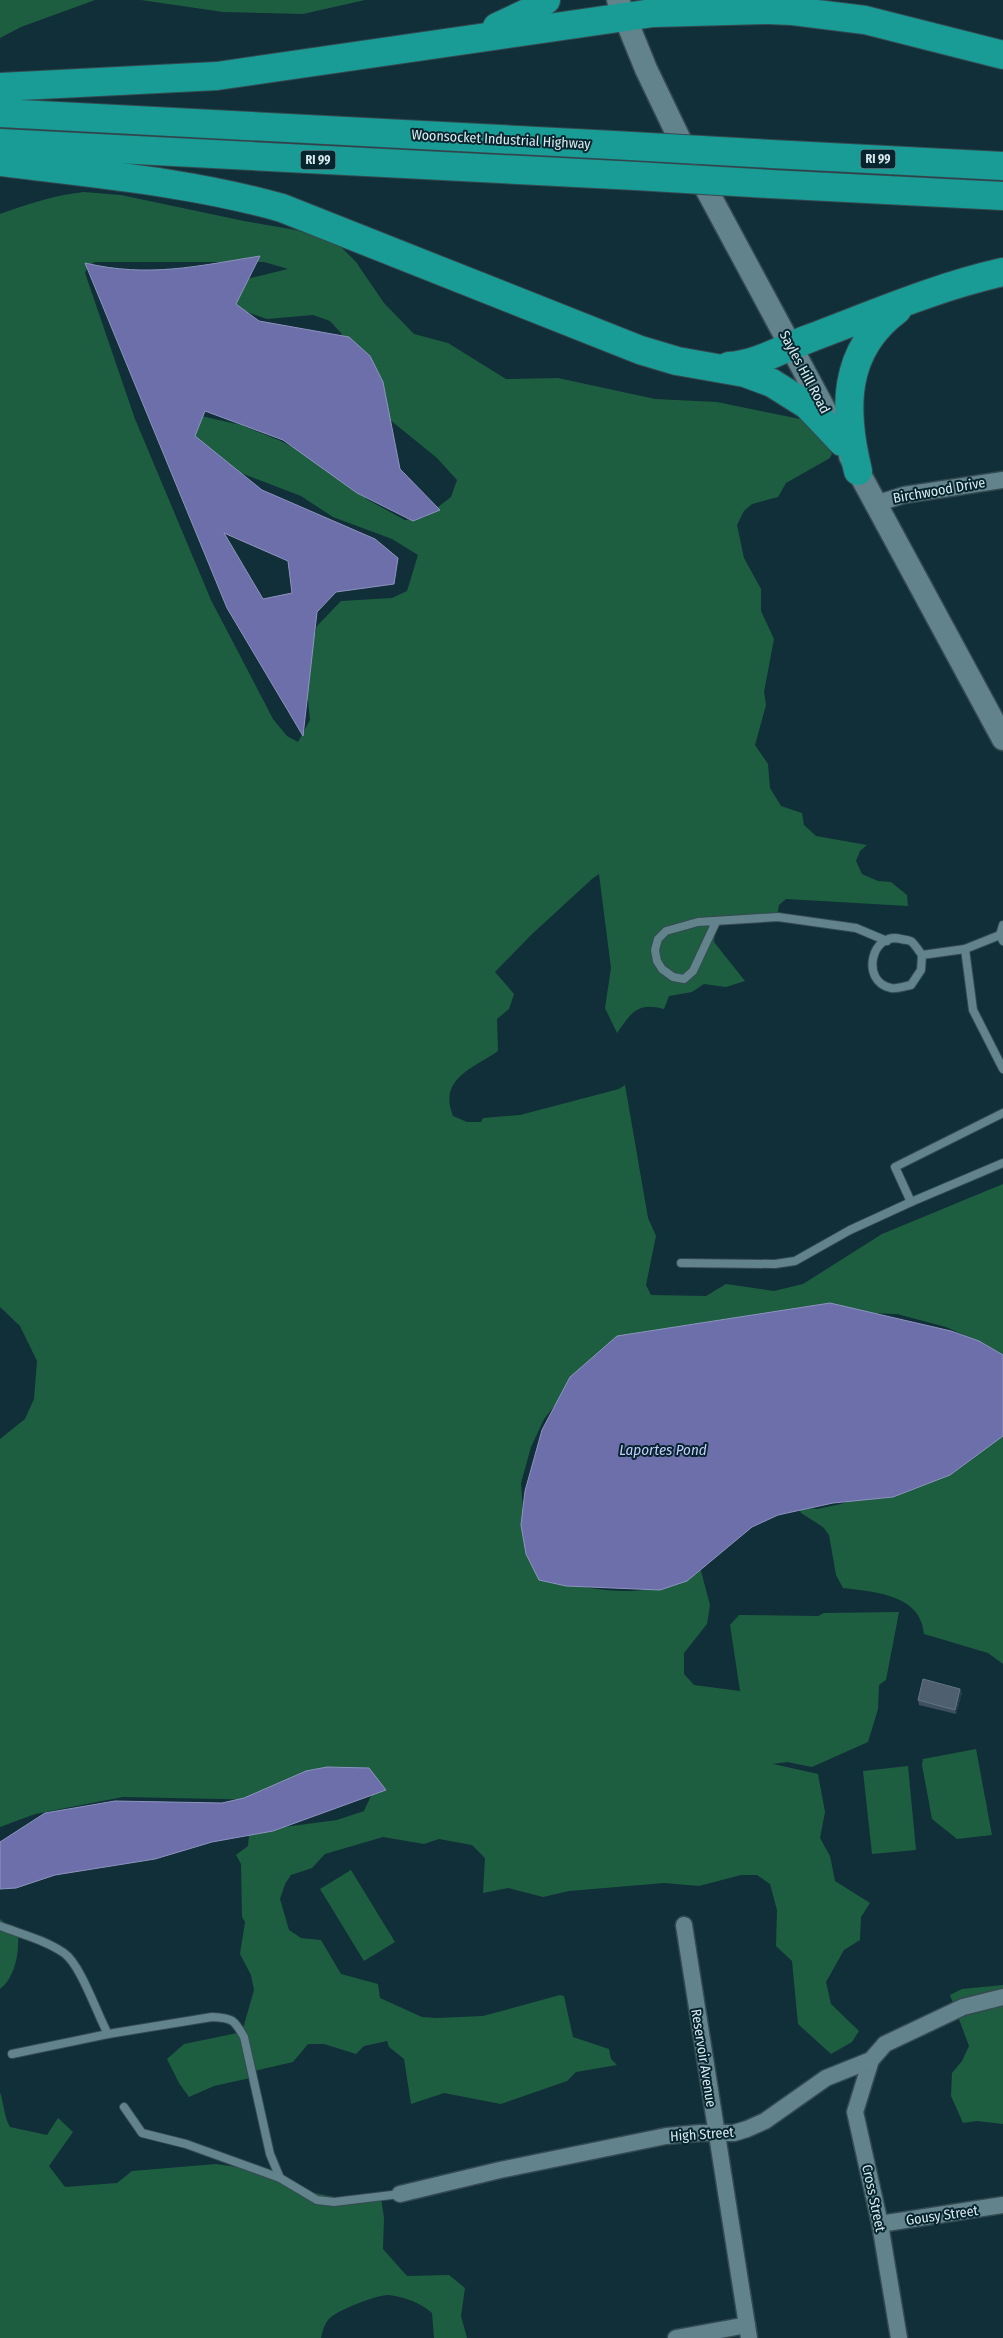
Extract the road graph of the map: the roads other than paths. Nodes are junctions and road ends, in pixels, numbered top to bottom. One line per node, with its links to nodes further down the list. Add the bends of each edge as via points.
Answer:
1 (546, 0): 5 (highway, via 500,26)
2 (686, 0): 4 (highway)
3 (621, 8): 4 (highway, via 660,12); 5 (highway); 15 (main road, Sayles Hill Road, via 680,142)
4 (766, 10): 6 (highway, via 865,20)
5 (417, 48): 7 (highway, via 217,76)
6 (1003, 55)
7 (0, 87)
8 (0, 112): 11 (highway, Woonsocket Industrial Highway / RI 99, bridge)
9 (0, 143): 12 (highway, RI 99, bridge)
10 (0, 162): 16 (highway, via 179,185 282,208 619,342 658,356)
11 (1003, 166)
12 (1003, 196)
13 (1003, 272): 14 (highway)
14 (920, 297): 15 (highway); 18 (highway, via 882,321 856,361 850,383 849,409)
15 (790, 346): 16 (highway, via 754,363); 17 (main road, Sayles Hill Road)
16 (700, 365): 17 (highway, via 758,377 784,388 807,405)
17 (842, 442): 18 (main road, Sayles Hill Road)
18 (858, 471): 20 (main road, Sayles Hill Road)
19 (1003, 480): 20 (street, Birchwood Drive, via 904,495)
20 (875, 504): 21 (main road, Sayles Hill Road)
21 (1003, 739)
22 (716, 922): 22 (lane, via 698,922 666,931 658,939 655,950 662,969 684,979 694,971); 25 (lane, via 778,917 856,928)
23 (1003, 925): 24 (lane)
24 (1002, 938): 26 (lane)
25 (887, 941): 27 (lane, via 896,937 912,941); 27 (lane, via 879,944 872,956 873,972 879,982 892,988 911,985 921,970)
26 (965, 949): 27 (lane); 28 (lane, via 973,1010)
27 (922, 955)
28 (1003, 1069)
29 (1003, 1113): 31 (lane, via 895,1167)
30 (1003, 1163): 31 (lane)
31 (912, 1202): 32 (lane, via 850,1230 795,1261 775,1264)
32 (681, 1263)
33 (684, 1925): 40 (street, Reservoir Avenue)
34 (0, 1926): 36 (lane, via 37,1939 65,1954 84,1982)
35 (1003, 1997): 38 (street, High Street, via 963,2007 925,2024 885,2044)
36 (108, 2034): 37 (lane); 41 (lane, via 212,2017 236,2022 244,2037 270,2154)
37 (12, 2054)
38 (870, 2060): 40 (street, High Street, via 826,2078 765,2121 734,2133); 44 (street, Cross Street, via 855,2112)
39 (124, 2107): 41 (lane, via 142,2133 186,2144)
40 (717, 2134): 42 (street, High Street, via 666,2136); 45 (street, Reservoir Avenue)
41 (280, 2178): 42 (lane, via 317,2200 334,2202)
42 (400, 2194)
43 (1003, 2205): 44 (street, Gousy Street)
44 (880, 2224): 47 (street, Cross Street)
45 (748, 2332): 46 (street)
46 (676, 2338)
47 (899, 2338)

